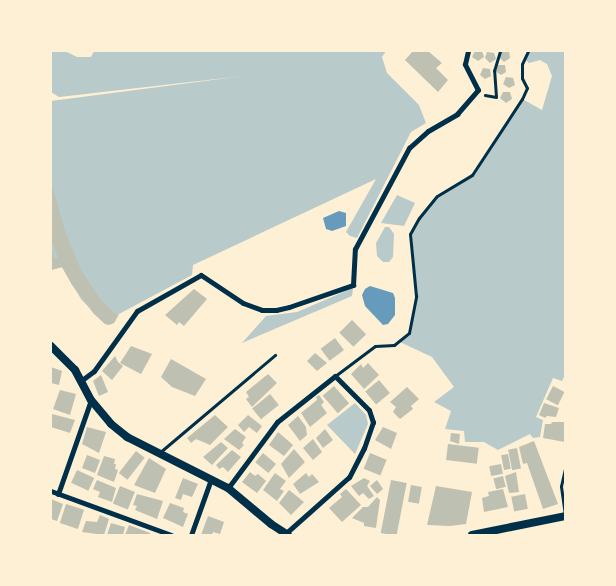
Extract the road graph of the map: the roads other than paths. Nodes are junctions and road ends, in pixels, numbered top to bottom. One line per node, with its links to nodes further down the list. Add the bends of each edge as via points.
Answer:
1 (468, 51): 6 (street, via 465,64 478,90 457,114 428,131 410,148 355,249 353,285 289,307 262,310 243,302 201,275 137,311 94,371)
2 (528, 51): 5 (lane, via 522,64 522,78 527,88 522,99 472,175 437,196 410,234 416,296 409,333 394,344 375,346)
3 (51, 346): 6 (street)
4 (275, 355): 8 (lane)
5 (335, 376): 11 (street, via 277,422); 15 (street, via 369,410 373,422 350,477)
6 (82, 380): 7 (street)
7 (91, 400): 8 (street, via 124,435); 13 (street)
8 (158, 453): 10 (street)
9 (565, 470): 14 (lane, via 562,486)
10 (211, 479): 11 (street); 17 (street)
11 (228, 488): 15 (street)
12 (51, 492): 13 (street)
13 (58, 494): 16 (street)
14 (565, 516): 18 (street)
15 (287, 534)
16 (171, 535)
17 (191, 535)
18 (472, 535)

